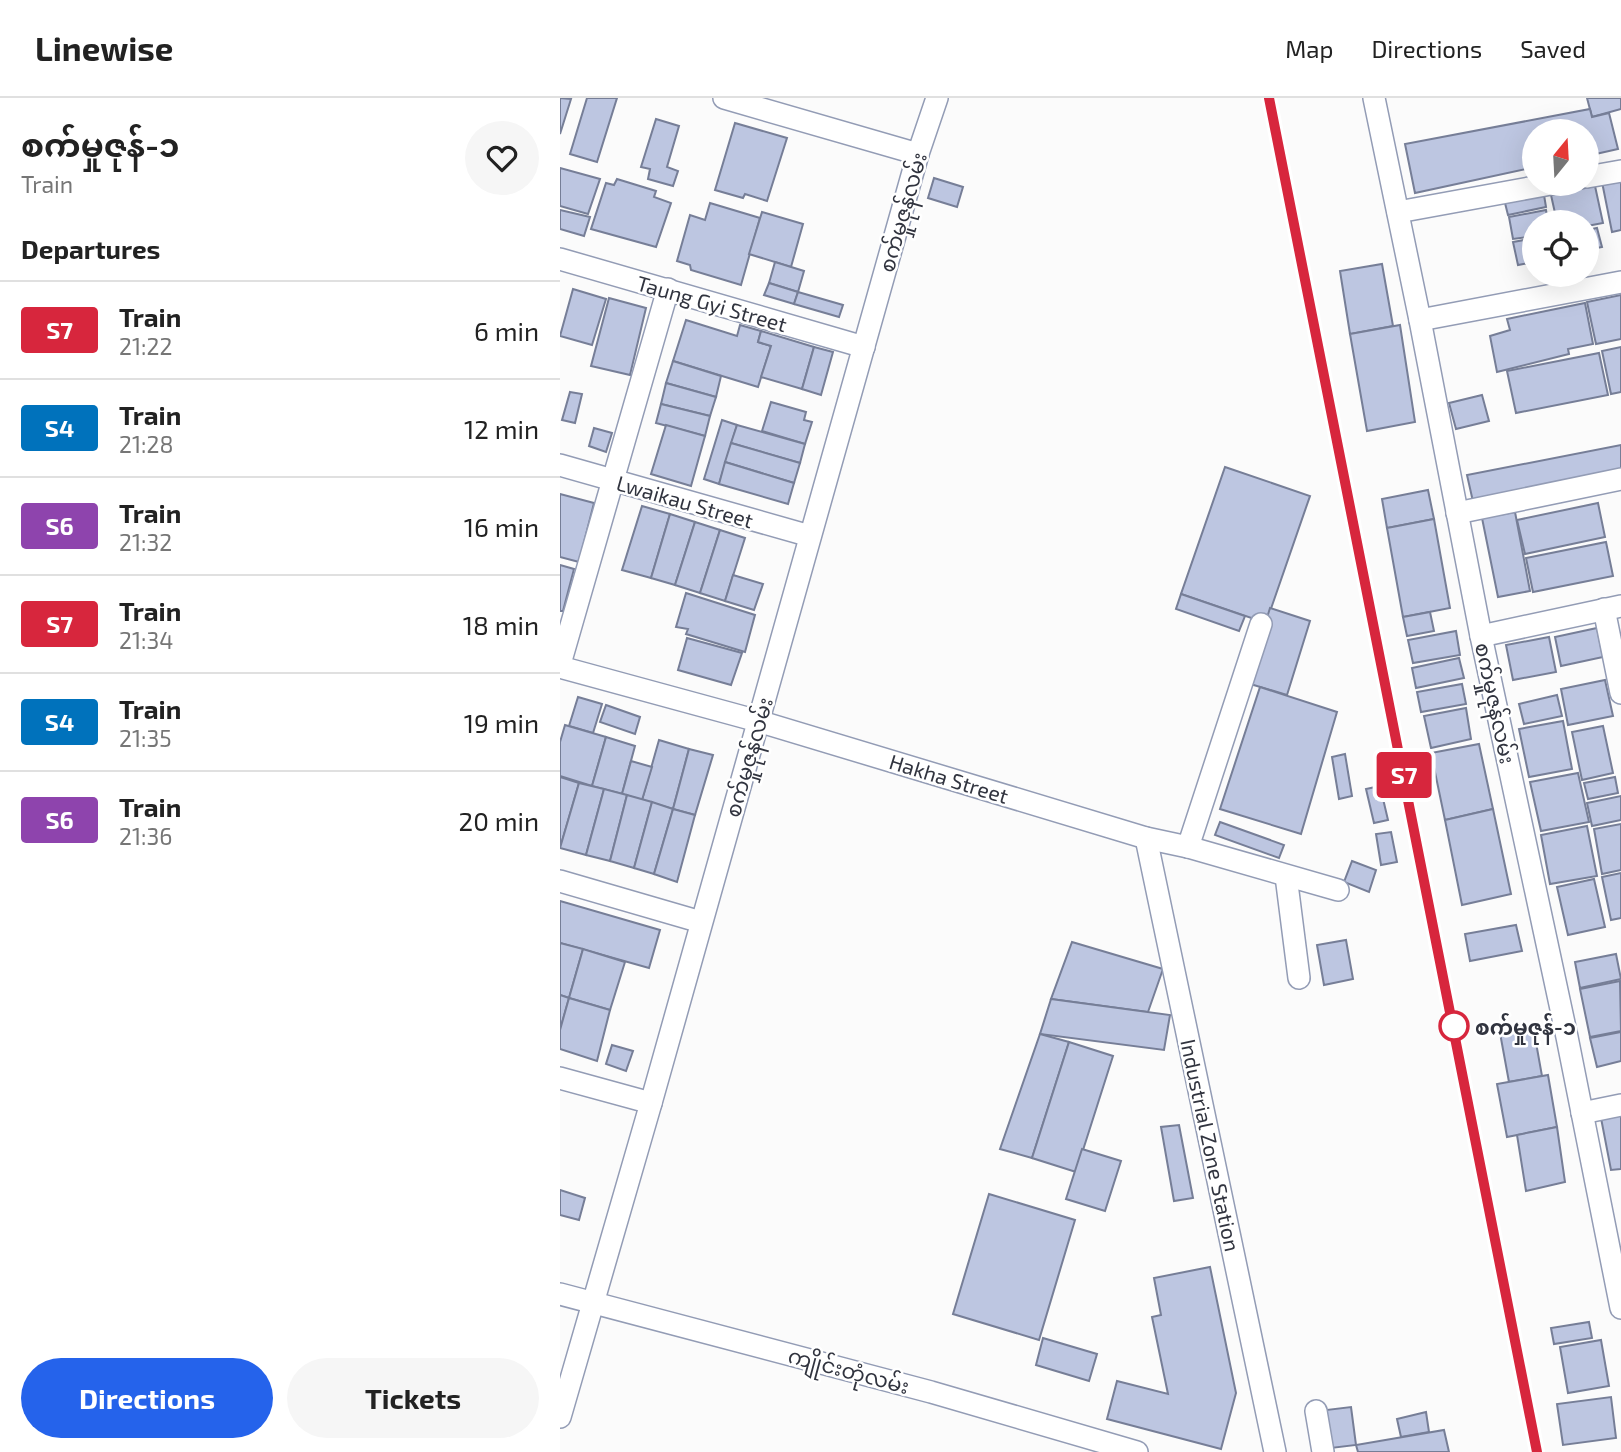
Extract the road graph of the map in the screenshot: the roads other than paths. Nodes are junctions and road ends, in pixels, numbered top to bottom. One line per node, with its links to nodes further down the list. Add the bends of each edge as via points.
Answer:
1 (724, 98): 4 (street)
2 (937, 98): 4 (street, စက်မှုဇုန်လမ်း)
3 (1374, 98): 8 (street, စက်မှုဇုန်လမ်း)
4 (918, 154): 13 (street, စက်မှုဇုန်လမ်း)
5 (1621, 171): 6 (street)
6 (1600, 175)
7 (1522, 189): 8 (street)
8 (1398, 212): 12 (street, စက်မှုဇုန်လမ်း)
9 (560, 259): 11 (street, Taung Gyi Street)
10 (1621, 282): 12 (street)
11 (668, 289): 13 (street, Taung Gyi Street); 15 (street)
12 (1420, 320): 17 (street, စက်မှုဇုန်လမ်း)
13 (864, 347): 18 (street, စက်မှုဇုန်လမ်း)
14 (560, 465): 15 (street, Lwaikau Street)
15 (613, 480): 18 (street, Lwaikau Street); 22 (street)
16 (1621, 480): 17 (street)
17 (1457, 513): 21 (street, စက်မှုဇုန်လမ်း)
18 (810, 536): 24 (street, စက်မှုဇုန်လမ်း)
19 (1613, 608): 21 (street); 23 (street)
20 (1261, 624): 26 (street)
21 (1481, 636): 35 (street, စက်မှုဇုန်လမ်း)
22 (560, 666): 24 (street, Hakha Street)
23 (1621, 693)
24 (758, 721): 25 (street, Hakha Street); 30 (street, စက်မှုဇုန်လမ်း)
25 (1146, 838): 26 (street, Hakha Street); 42 (street, Industrial Zone Station)
26 (1188, 847): 27 (street, Hakha Street)
27 (1286, 876): 29 (street, Hakha Street); 31 (street)
28 (560, 881): 30 (street)
29 (1338, 890)
30 (701, 922): 33 (street, စက်မှုဇုန်လမ်း)
31 (1299, 978)
32 (560, 1078): 33 (street)
33 (651, 1103): 37 (street, စက်မှုဇုန်လမ်း)
34 (1621, 1105): 35 (street)
35 (1582, 1113): 38 (street, စက်မှုဇုန်လမ်း)
36 (560, 1294): 37 (street, ကျိုင်းတုံလမ်း)
37 (592, 1303): 40 (street, စက်မှုဇုန်လမ်း); 41 (street, ကျိုင်းတုံလမ်း, via 931,1392)
38 (1621, 1308)
39 (1316, 1411): 43 (street)
40 (560, 1417)
41 (1127, 1451)
42 (1275, 1452)
43 (1323, 1452)

